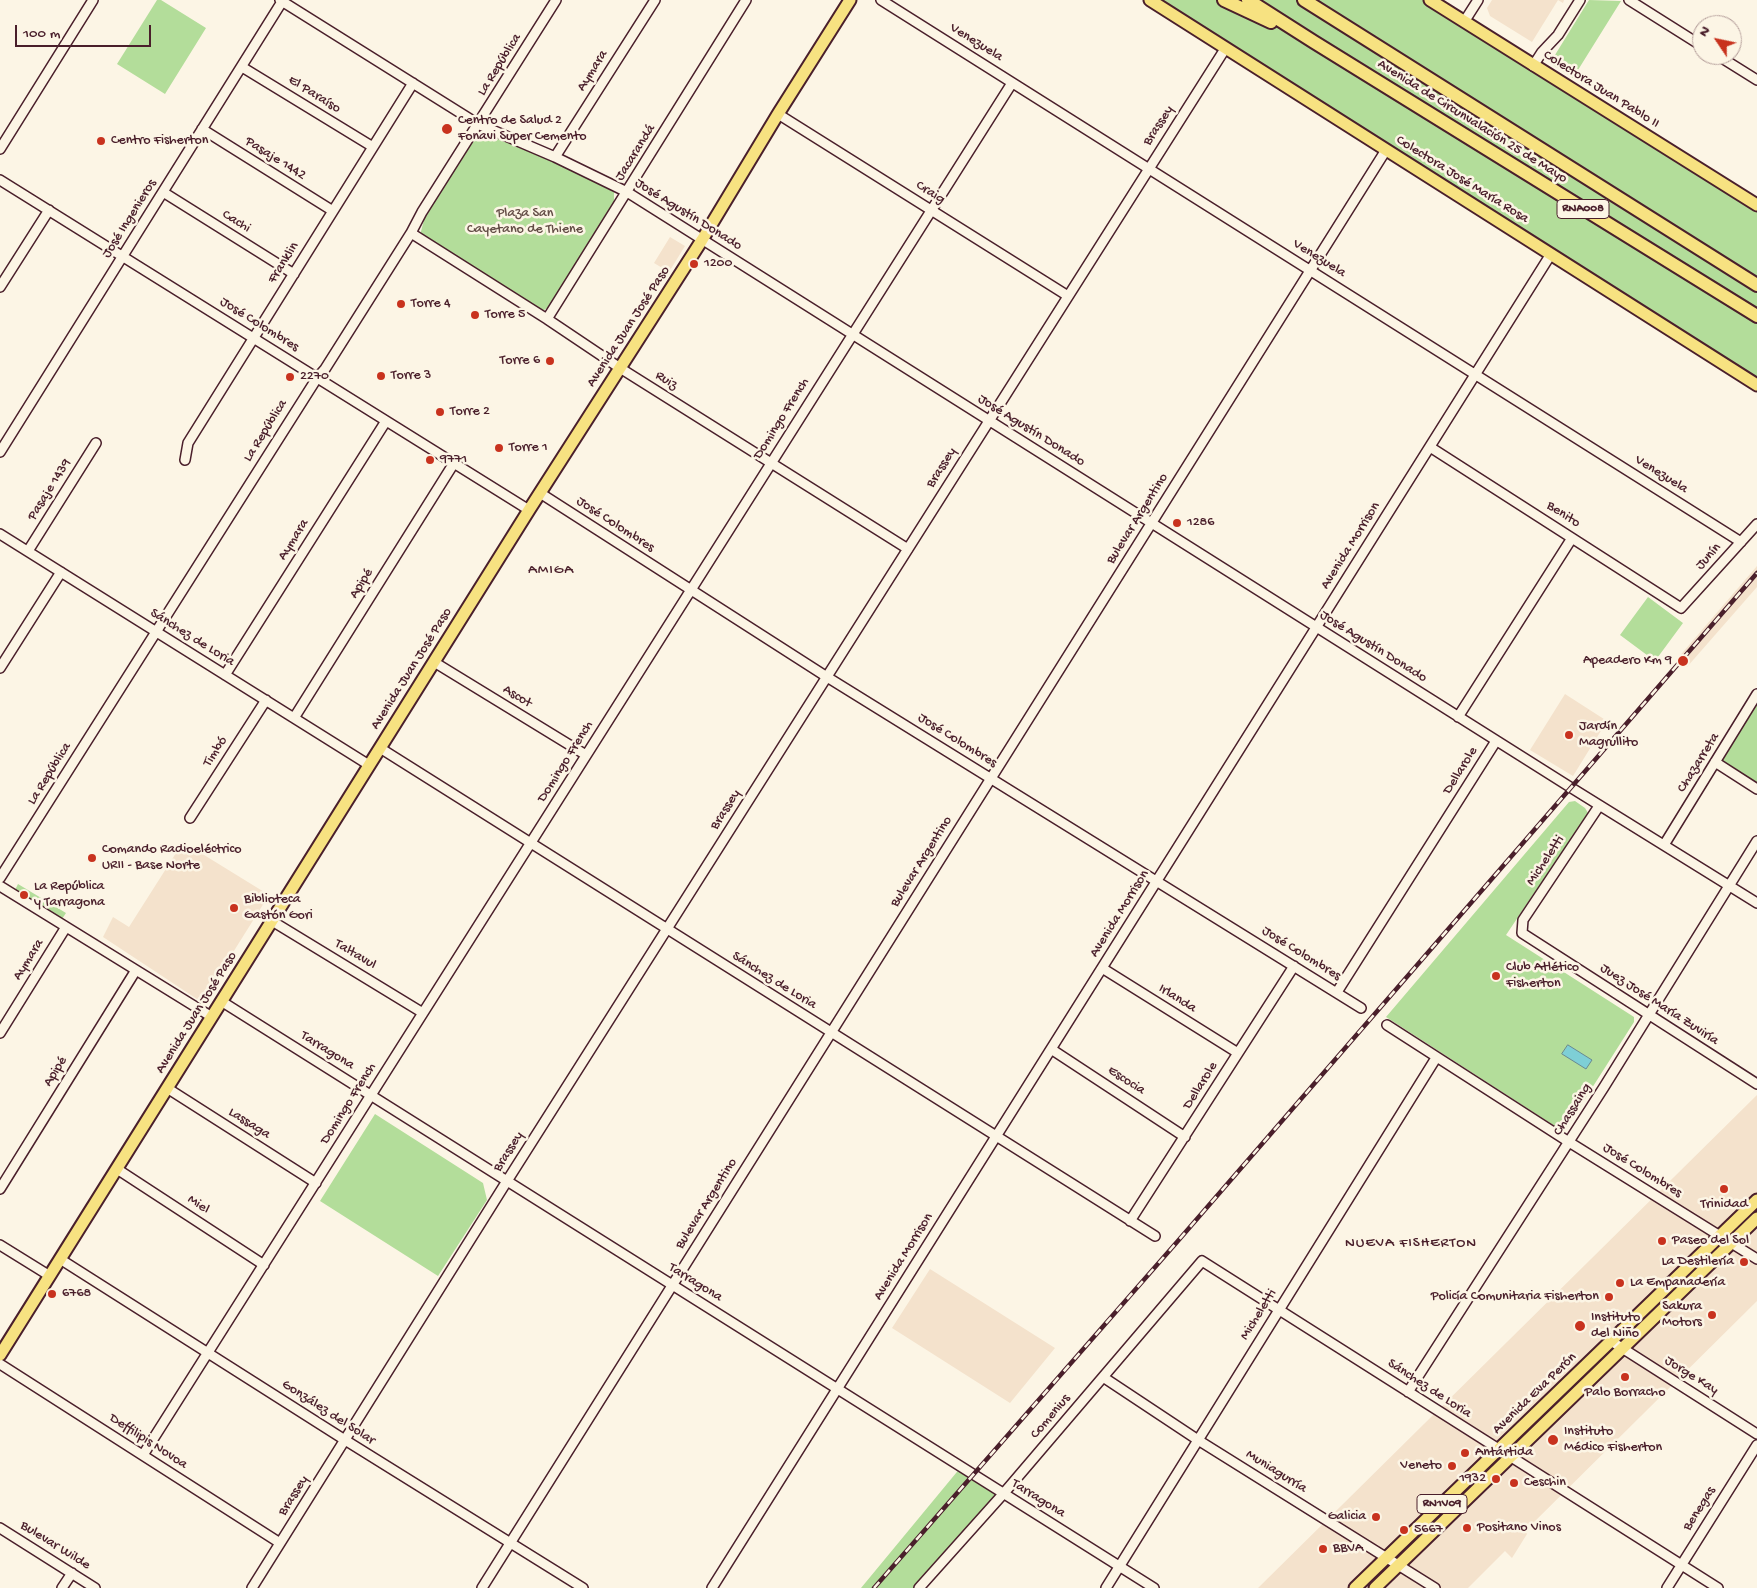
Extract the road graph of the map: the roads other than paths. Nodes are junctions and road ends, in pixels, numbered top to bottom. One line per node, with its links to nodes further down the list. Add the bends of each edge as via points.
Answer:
1 (93, 0): 32 (street)
2 (556, 0): 29 (street, La República)
3 (655, 0): 34 (street, Aymara)
4 (746, 0): 38 (street, Jacarandá)
5 (850, 0): 28 (main road, Avenida Juan José Paso)
6 (881, 0): 26 (street, Venezuela)
7 (1150, 0): 21 (main road, Colectora José María Rosa)
8 (1224, 0): 19 (highway)
9 (1248, 0): 19 (highway, Avenida de Circunvalación 25 de Mayo / RNA008)
10 (1304, 0): 20 (highway, Avenida de Circunvalación 25 de Mayo / RNA008)
11 (1318, 0): 20 (highway)
12 (1430, 0): 17 (main road, Colectora Juan Pablo II)
13 (1478, 0): 17 (street)
14 (1580, 0): 23 (street)
15 (1630, 0): 18 (street)
16 (282, 1): 24 (street, José Ingenieros); 27 (street, José Agustín Donado)
17 (1464, 22): 23 (main road, Colectora Juan Pablo II)
18 (1692, 40)
19 (1314, 42): 52 (highway, Avenida de Circunvalación 25 de Mayo / RNA008)
20 (1376, 45): 49 (highway, Avenida de Circunvalación 25 de Mayo / RNA008)
21 (1225, 49): 33 (main road, Colectora José María Rosa); 35 (street, Brassey)
22 (1733, 65): 25 (street)
23 (1533, 66): 39 (main road, Colectora Juan Pablo II)
24 (242, 67): 30 (street, José Ingenieros); 31 (street, El Paraíso)
25 (1757, 80)
26 (1012, 82): 35 (street, Venezuela); 41 (street, Domingo French)
27 (413, 83): 29 (street, José Agustín Donado); 31 (street, Franklin)
28 (778, 114): 41 (street, Craig); 44 (main road, Avenida Juan José Paso)
29 (478, 124): 34 (street, José Agustín Donado); 43 (street, La República)
30 (202, 129): 37 (street, José Ingenieros); 42 (street, Pasaje 1442)
31 (373, 147): 42 (street, Franklin)
32 (0, 149)
33 (1386, 150): 45 (main road, Colectora José María Rosa); 47 (street, Bulevar Argentino)
34 (555, 157): 38 (street, José Agustín Donado)
35 (1149, 168): 47 (street, Venezuela); 51 (street, Brassey)
36 (0, 180): 40 (street, José Colombres)
37 (163, 192): 46 (street, José Ingenieros); 48 (street, Cachi)
38 (627, 192): 44 (street, José Agustín Donado); 53 (street, Jacarandá)
39 (1756, 202)
40 (49, 210): 46 (street, José Colombres); 50 (street)
41 (931, 210): 51 (street, Craig); 54 (street, Domingo French)
42 (333, 211): 48 (street, Franklin)
43 (411, 233): 53 (street, Ruiz); 58 (street, La República)
44 (702, 240): 54 (street, José Agustín Donado); 56 (main road, Avenida Juan José Paso)
45 (1551, 254): 57 (street, Avenida Morrison); 59 (main road, Colectora José María Rosa)
46 (123, 256): 55 (street, José Colombres); 64 (street, José Ingenieros)
47 (1310, 269): 57 (street, Venezuela); 70 (street, Bulevar Argentino)
48 (294, 274): 55 (street, Franklin)
49 (1757, 285)
50 (0, 287)
51 (1068, 296): 60 (street, Brassey)
52 (1757, 316)
53 (547, 319): 56 (street, Ruiz)
54 (851, 334): 60 (street, José Agustín Donado); 67 (street, Domingo French)
55 (254, 338): 58 (street, José Colombres); 65 (street, Franklin, via 188,443)
56 (620, 368): 67 (street, Ruiz); 68 (main road, Avenida Juan José Paso)
57 (1475, 375): 63 (street, Avenida Morrison); 74 (street, Venezuela)
58 (317, 378): 61 (street, José Colombres); 81 (street, La República)
59 (1757, 385)
60 (988, 420): 70 (street, José Agustín Donado); 75 (street, Brassey)
61 (386, 421): 66 (street, José Colombres); 84 (street, Aymara)
62 (96, 443): 76 (street, Pasaje 1439)
63 (1430, 447): 73 (street, Benito); 80 (street, Avenida Morrison)
64 (0, 452)
65 (185, 460)
66 (454, 464): 69 (street, José Colombres); 89 (street, Apipé)
67 (771, 464): 75 (street, Ruiz); 78 (street, Domingo French)
68 (540, 493): 69 (main road, Avenida Juan José Paso); 78 (street, José Colombres)
69 (529, 510): 82 (main road, Avenida Juan José Paso)
70 (1151, 523): 80 (street, José Agustín Donado); 95 (street, Bulevar Argentino)
71 (1757, 524): 74 (street, Junín)
72 (0, 534): 76 (street, Sánchez de Loria)
73 (1572, 538): 79 (street, Benito); 88 (street)
74 (1741, 542): 79 (street, Junín)
75 (908, 549): 85 (street, Brassey)
76 (28, 551): 77 (street, Sánchez de Loria)
77 (61, 572): 81 (street, Sánchez de Loria); 83 (street)
78 (691, 590): 85 (street, José Colombres); 92 (street, Domingo French)
79 (1681, 608)
80 (1316, 627): 88 (street, José Agustín Donado); 103 (street, Avenida Morrison)
81 (156, 632): 84 (street, Sánchez de Loria); 102 (street, La República)
82 (434, 662): 91 (main road, Avenida Juan José Paso); 92 (street, Ascot)
83 (0, 668)
84 (225, 675): 87 (street, Sánchez de Loria)
85 (827, 677): 95 (street, José Colombres); 109 (street, Brassey)
86 (1757, 694): 93 (street, Chazarreta)
87 (266, 700): 89 (street, Sánchez de Loria); 98 (street, Timbó)
88 (1458, 717): 90 (street, José Agustín Donado)
89 (294, 718): 94 (street, Sánchez de Loria)
90 (1496, 741): 97 (street, José Agustín Donado); 114 (street, Dellarole)
91 (380, 748): 94 (main road, Avenida Juan José Paso); 100 (street, Sánchez de Loria)
92 (586, 755): 100 (street, Domingo French)
93 (1715, 762): 96 (street); 101 (street, Chazarreta)
94 (369, 765): 107 (main road, Avenida Juan José Paso)
95 (991, 778): 103 (street, José Colombres); 122 (street, Bulevar Argentino)
96 (1757, 789)
97 (1600, 806): 101 (street, José Agustín Donado); 110 (street, Micheletti, via 1523,920)
98 (190, 818)
99 (1757, 841): 105 (street, Chassaing)
100 (531, 843): 109 (street, Sánchez de Loria); 117 (street, Domingo French)
101 (1664, 845): 105 (street, José Agustín Donado)
102 (0, 878)
103 (1157, 881): 111 (street, José Colombres); 112 (street, Avenida Morrison)
104 (0, 886): 108 (street)
105 (1729, 887): 106 (street, José Agustín Donado); 118 (street, Chassaing)
106 (1757, 904)
107 (272, 921): 115 (main road, Avenida Juan José Paso); 117 (street, Taltavul)
108 (66, 927): 113 (street); 121 (street, Aymara)
109 (667, 930): 122 (street, Sánchez de Loria); 133 (street, Brassey)
110 (1522, 933): 118 (street, Juez José María Zuviría)
111 (1294, 966): 114 (street, José Colombres); 124 (street, Dellarole)
112 (1102, 968): 123 (street, Avenida Morrison); 124 (street, Irlanda)
113 (136, 970): 119 (street); 135 (street, Apipé)
114 (1337, 992): 116 (street, José Colombres)
115 (221, 1001): 119 (main road, Avenida Juan José Paso); 128 (street, Tarragona)
116 (1361, 1008)
117 (423, 1013): 128 (street, Domingo French)
118 (1649, 1015): 126 (street, Juez José María Zuviría); 131 (street, Chassaing)
119 (212, 1017): 127 (main road, Avenida Juan José Paso)
120 (1387, 1025): 125 (street, José Colombres)
121 (0, 1033)
122 (831, 1033): 129 (street, Sánchez de Loria); 148 (street, Bulevar Argentino)
123 (1051, 1049): 129 (street, Avenida Morrison); 130 (street, Escocia)
124 (1238, 1053): 130 (street, Dellarole)
125 (1436, 1058): 131 (street, José Colombres); 149 (street, Micheletti)
126 (1757, 1084)
127 (167, 1088): 132 (main road, Avenida Juan José Paso); 134 (street, Lassaga)
128 (371, 1096): 133 (street, Tarragona); 134 (street, Domingo French)
129 (996, 1137): 138 (street, Sánchez de Loria); 156 (street, Avenida Morrison)
130 (1185, 1137): 138 (street, Dellarole)
131 (1569, 1142): 140 (street, José Colombres); 157 (street, Chassaing)
132 (117, 1169): 143 (main road, Avenida Juan José Paso); 146 (street, Miel)
133 (507, 1181): 148 (street, Tarragona); 159 (street, Brassey)
134 (316, 1183): 146 (street, Domingo French)
135 (0, 1189)
136 (1757, 1200): 140 (main road, Avenida Eva Perón / RN1V09)
137 (1757, 1218): 141 (main road, Avenida Eva Perón / RN1V09)
138 (1130, 1220): 139 (street, Sánchez de Loria)
139 (1155, 1236)
140 (1720, 1236): 141 (street, José Colombres); 150 (main road, Avenida Eva Perón / RN1V09)
141 (1731, 1243): 144 (street, José Colombres); 151 (main road, Avenida Eva Perón / RN1V09)
142 (0, 1245): 147 (street)
143 (60, 1259): 147 (main road, Avenida Juan José Paso); 152 (street, González del Solar)
144 (1757, 1259)
145 (1202, 1261): 149 (street, Sánchez de Loria); 155 (street, Comenius)
146 (264, 1265): 152 (street, Domingo French)
147 (50, 1276): 153 (main road, Avenida Juan José Paso)
148 (672, 1285): 156 (street, Tarragona); 168 (street, Bulevar Argentino)
149 (1279, 1310): 157 (street, Sánchez de Loria); 160 (street, Micheletti)
150 (1611, 1341): 151 (street, Jorge Kay); 162 (main road, Avenida Eva Perón / RN1V09)
151 (1622, 1349): 158 (street, Jorge Kay); 164 (main road, Avenida Eva Perón / RN1V09)
152 (209, 1352): 159 (street, González del Solar); 163 (street, Domingo French)
153 (0, 1355)
154 (0, 1364): 163 (street, Deffilipis Novoa)
155 (1103, 1377): 160 (street, Muniagurría); 165 (street, Comenius)
156 (837, 1389): 165 (street, Tarragona); 179 (street, Avenida Morrison)
157 (1408, 1392): 162 (street, Sánchez de Loria)
158 (1757, 1434)
159 (345, 1440): 167 (street, Brassey); 168 (street, González del Solar)
160 (1198, 1440): 169 (street, Muniagurría); 172 (street, Micheletti)
161 (1757, 1445): 171 (street, Benegas)
162 (1498, 1450): 164 (street, Sánchez de Loria); 169 (main road, Avenida Eva Perón / RN1V09)
163 (143, 1455): 167 (street, Deffilipis Novoa)
164 (1510, 1457): 170 (main road, Avenida Eva Perón / RN1V09); 171 (street, Sánchez de Loria)
165 (1004, 1493): 172 (street, Tarragona); 180 (street, Comenius)
166 (0, 1528): 173 (street, Bulevar Wilde)
167 (280, 1543): 176 (street, Brassey)
168 (510, 1543): 177 (street, Bulevar Argentino); 178 (street, González del Solar)
169 (1386, 1558): 170 (street, Muniagurría); 183 (main road, Avenida Eva Perón / RN1V09)
170 (1398, 1565): 184 (main road, Avenida Eva Perón / RN1V09); 185 (street, Muniagurría)
171 (1682, 1565): 186 (street, Benegas); 187 (street, Sánchez de Loria)
172 (1119, 1567): 181 (street, Micheletti); 182 (street, Tarragona)
173 (72, 1573): 174 (street); 175 (street, Bulevar Wilde)
174 (62, 1588)
175 (95, 1588)
176 (252, 1588)
177 (482, 1588)
178 (582, 1588)
179 (712, 1588)
180 (918, 1588)
181 (1106, 1588)
182 (1154, 1588)
183 (1355, 1588)
184 (1375, 1588)
185 (1435, 1588)
186 (1667, 1588)
187 (1718, 1588)

